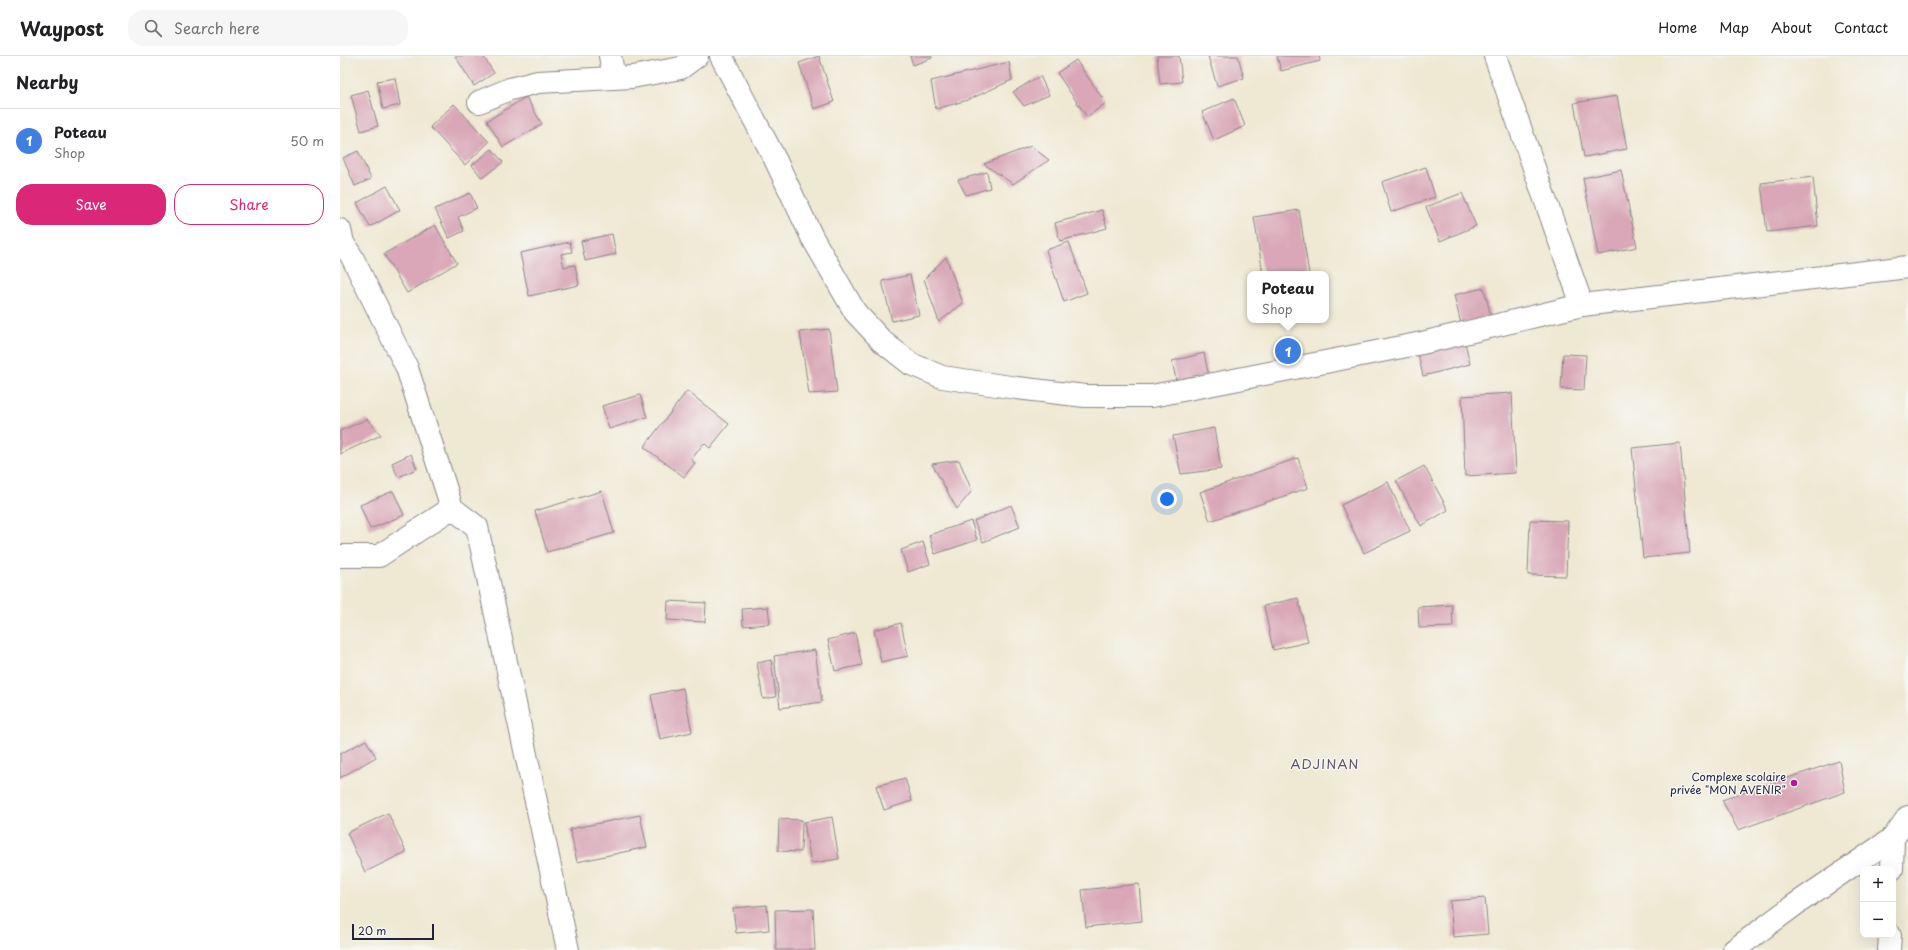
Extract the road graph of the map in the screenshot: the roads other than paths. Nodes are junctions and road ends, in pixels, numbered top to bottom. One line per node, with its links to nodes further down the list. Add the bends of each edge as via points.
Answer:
1 (697, 56): 4 (street, via 681,68 632,77)
2 (721, 56): 9 (street, via 775,159 812,238 855,312 883,342 911,364 942,377 1085,396 1152,396 1422,343)
3 (1495, 56): 9 (street)
4 (612, 66): 5 (street, via 510,88)
5 (480, 102)
6 (340, 230): 7 (street)
7 (346, 259): 10 (street, via 407,368)
8 (1908, 267): 9 (street)
9 (1582, 305)
10 (452, 508): 11 (street, via 379,556); 16 (street, via 477,527)
11 (340, 556)
12 (1908, 817): 13 (street)
13 (1893, 838): 14 (street); 17 (street)
14 (1892, 866)
15 (1890, 938): 18 (street)
16 (568, 950)
17 (1734, 950)
18 (1889, 950)

